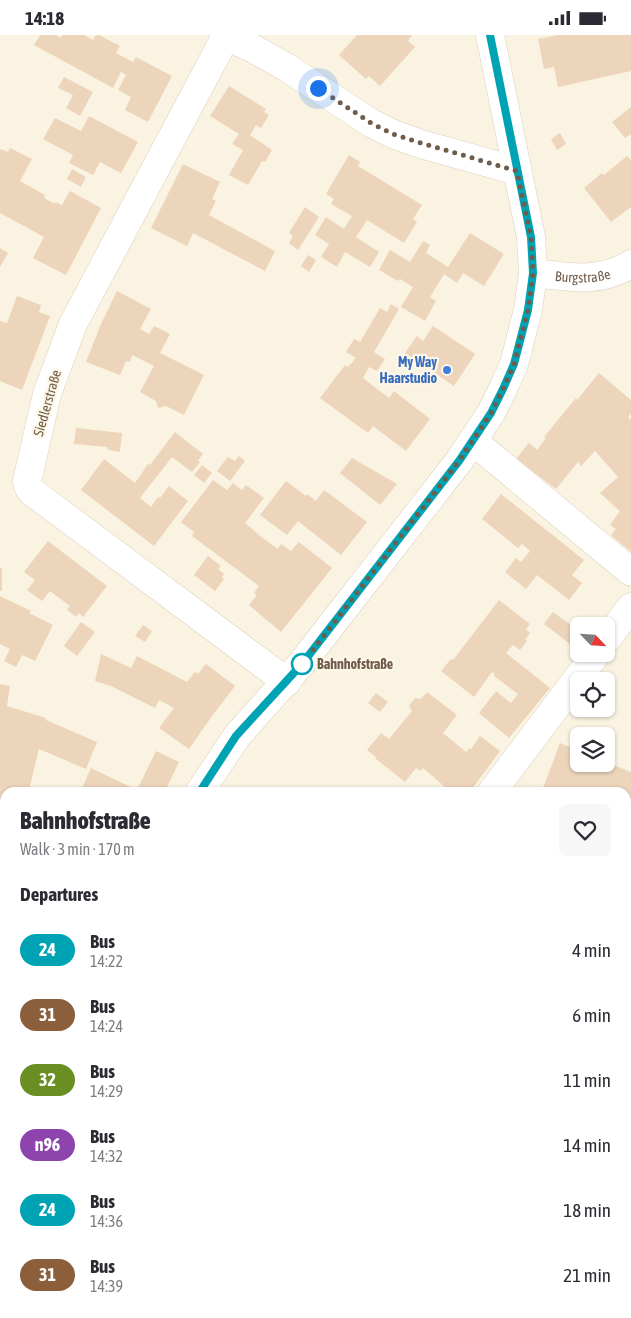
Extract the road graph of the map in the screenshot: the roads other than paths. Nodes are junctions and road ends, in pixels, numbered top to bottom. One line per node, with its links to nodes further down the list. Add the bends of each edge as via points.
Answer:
1 (225, 35): 3 (street, via 286,67 393,134); 11 (street, Siedlerstraße, via 73,324 48,394 27,481 31,491)
2 (490, 35): 3 (street)
3 (517, 171): 5 (street, via 531,237)
4 (631, 264): 5 (street, Burgstraße, via 609,274 584,278)
5 (533, 273): 6 (street, via 528,310 514,364 491,413)
6 (473, 441): 7 (street); 11 (street)
7 (631, 572)
8 (631, 607): 9 (street)
9 (615, 628)
10 (589, 663): 13 (street)
11 (287, 682): 12 (street, via 236,736)
12 (203, 787)
13 (496, 787)

